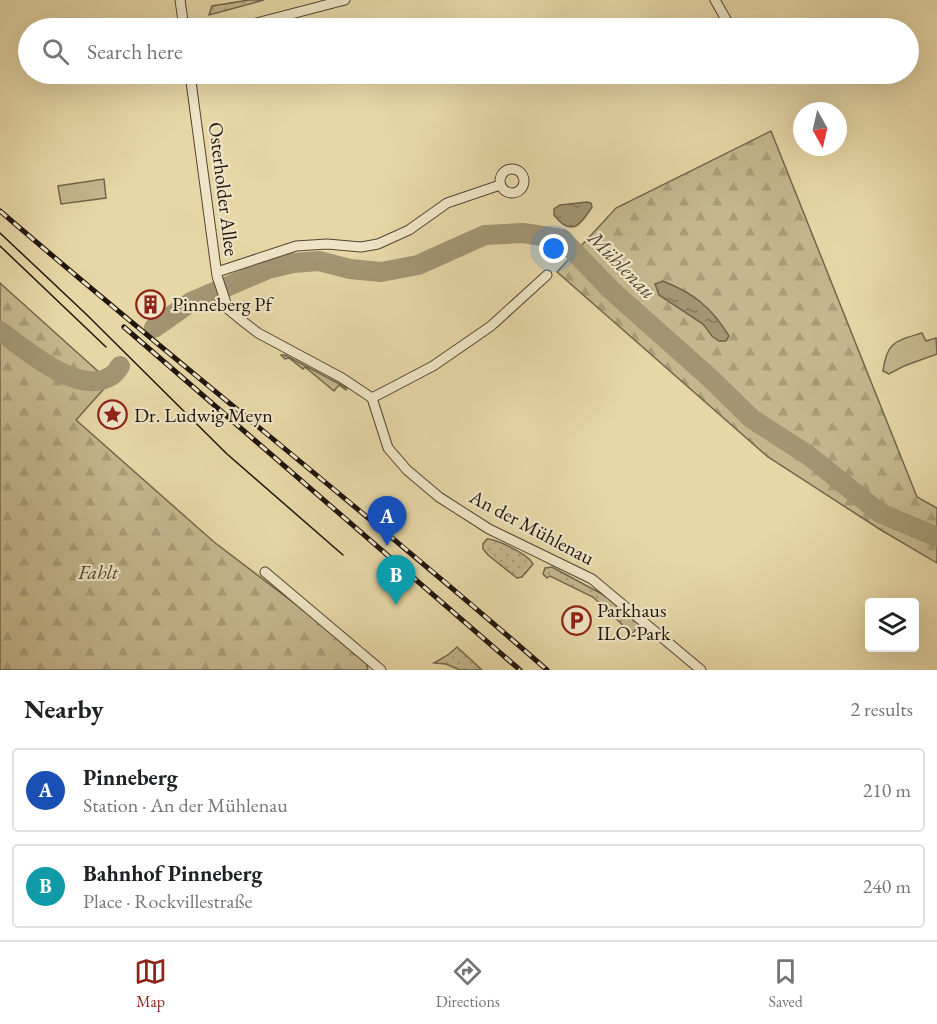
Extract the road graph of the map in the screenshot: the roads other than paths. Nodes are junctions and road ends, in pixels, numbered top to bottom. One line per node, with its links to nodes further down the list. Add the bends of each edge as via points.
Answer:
1 (180, 0): 4 (street)
2 (345, 0): 5 (street)
3 (715, 0): 6 (street)
4 (183, 18)
5 (276, 18)
6 (725, 18)
7 (191, 84): 9 (street, Osterholder Allee)
8 (500, 185): 9 (street, via 447,203 409,230 378,244 296,246)
9 (217, 274): 11 (street, Osterholder Allee, via 228,309 258,333)
10 (547, 275): 11 (street, via 491,326 433,366)
11 (372, 398): 14 (street, An der Mühlenau, via 388,448 439,497 489,529 592,579)
12 (265, 572): 13 (street)
13 (381, 670)
14 (701, 670)

